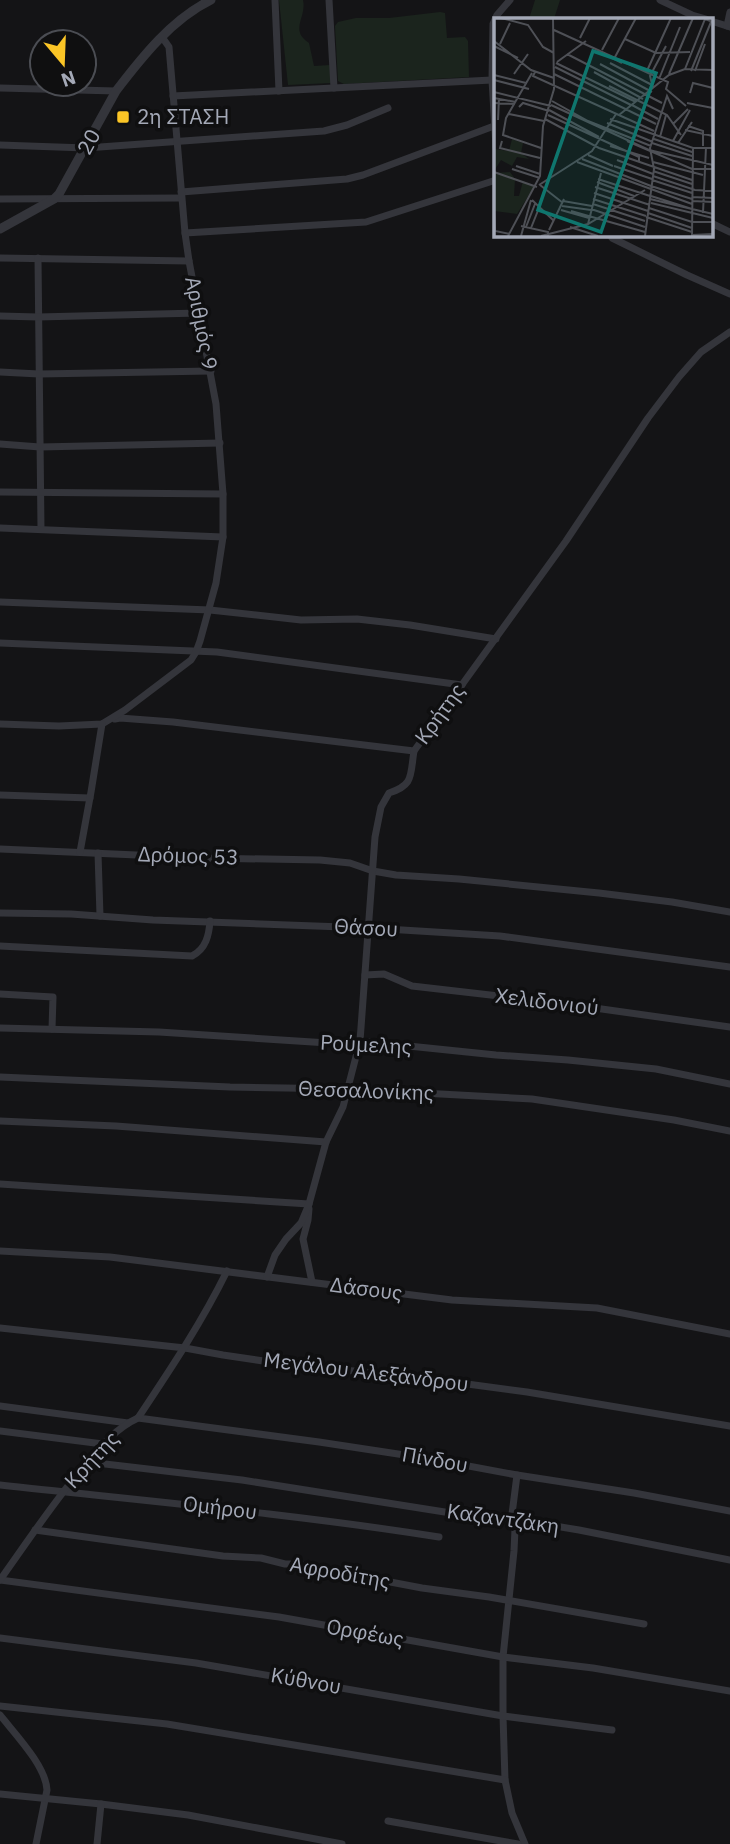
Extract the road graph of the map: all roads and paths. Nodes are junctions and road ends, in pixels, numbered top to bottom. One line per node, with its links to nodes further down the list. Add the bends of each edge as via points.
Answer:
1 (211, 0): 12 (street, 20)
2 (275, 0): 17 (street)
3 (329, 0): 15 (street)
4 (510, 0): 7 (street)
5 (660, 0): 8 (street)
6 (730, 12): 11 (street)
7 (496, 18)
8 (702, 18)
9 (712, 21): 11 (street)
10 (494, 22): 13 (street)
11 (729, 26)
12 (162, 37): 16 (street, 20); 18 (street, Αριθμός 9, via 169,47)
13 (492, 80): 15 (street); 20 (street)
14 (0, 88): 16 (street)
15 (334, 88): 17 (street)
16 (116, 91): 23 (street, 20)
17 (279, 91): 18 (street)
18 (173, 96): 21 (street, Αριθμός 9)
19 (388, 108): 21 (street, via 324,131)
20 (494, 125): 25 (street, via 346,179)
21 (176, 142): 23 (street); 25 (street, Αριθμός 9)
22 (0, 145): 23 (street)
23 (86, 148): 26 (street, 20)
24 (494, 180): 31 (street, via 366,222)
25 (181, 195): 26 (street); 31 (street, Αριθμός 9)
26 (54, 199): 27 (street); 29 (street, 20)
27 (0, 200)
28 (712, 223): 30 (street)
29 (0, 229)
30 (730, 232)
31 (185, 233): 35 (street, Αριθμός 9)
32 (612, 238): 36 (street)
33 (0, 258): 34 (street)
34 (38, 258): 35 (street); 39 (street)
35 (189, 261): 37 (street, Αριθμός 9)
36 (730, 294)
37 (200, 313): 39 (street); 41 (street, Αριθμός 9)
38 (0, 316): 39 (street)
39 (38, 317): 43 (street)
40 (730, 331): 55 (street, Κρήτης, via 701,352 679,377)
41 (211, 371): 43 (street); 44 (street, Αριθμός 9)
42 (0, 372): 43 (street)
43 (39, 374): 46 (street)
44 (220, 443): 46 (street); 49 (street, Αριθμός 9)
45 (0, 444): 46 (street)
46 (40, 447): 48 (street)
47 (0, 492): 48 (street)
48 (41, 494): 49 (street); 51 (street)
49 (223, 494): 52 (street, Αριθμός 9)
50 (0, 528): 51 (street)
51 (41, 529): 52 (street)
52 (223, 537): 54 (street, Αριθμός 9)
53 (0, 602): 54 (street)
54 (209, 610): 55 (street, via 301,620 357,619); 57 (street, Αριθμός 9)
55 (496, 639): 58 (street, Κρήτης)
56 (0, 643): 57 (street)
57 (196, 652): 58 (street); 59 (street)
58 (461, 685): 61 (street, Κρήτης)
59 (105, 722): 60 (street); 61 (street, via 120,718 173,722); 63 (street)
60 (0, 724)
61 (414, 751): 67 (street, Κρήτης, via 410,779 404,788 388,793 381,807)
62 (0, 795): 63 (street)
63 (90, 799): 65 (street)
64 (0, 849): 65 (street, Δρόμος 53)
65 (80, 852): 66 (street, Δρόμος 53)
66 (98, 853): 67 (street, Δρόμος 53, via 320,860 350,863); 70 (street)
67 (373, 872): 68 (street, Δρόμος 53, via 599,893); 72 (street, Κρήτης)
68 (730, 912)
69 (0, 914): 70 (street, Θάσου)
70 (100, 916): 71 (street, Θάσου)
71 (210, 921): 72 (street, Θάσου); 73 (street, via 204,944 192,956)
72 (370, 928): 74 (street, Θάσου, via 500,936); 75 (street, Κρήτης)
73 (0, 946)
74 (730, 967)
75 (365, 975): 77 (street, Χελιδονιού, via 384,974 412,986); 80 (street, Κρήτης)
76 (0, 994): 79 (street, via 53,997)
77 (730, 1027)
78 (0, 1028): 79 (street, Ρούμελης)
79 (52, 1029): 80 (street, Ρούμελης)
80 (360, 1041): 82 (street, Ρούμελης, via 656,1069); 83 (street, Κρήτης)
81 (0, 1077): 83 (street, Θεσσαλονίκης)
82 (730, 1084)
83 (348, 1089): 85 (street, Θεσσαλονίκης, via 532,1099); 86 (street, Κρήτης)
84 (0, 1121): 86 (street)
85 (730, 1131)
86 (326, 1142): 88 (street, Κρήτης)
87 (0, 1184): 88 (street)
88 (309, 1204): 91 (street, Κρήτης, via 301,1223 275,1255); 92 (street, via 303,1239)
89 (0, 1251): 90 (street, Δάσους)
90 (228, 1270): 91 (street, Δάσους); 95 (street, Κρήτης)
91 (267, 1277): 92 (street, Δάσους)
92 (312, 1282): 94 (street, Δάσους, via 452,1300 597,1308)
93 (0, 1328): 95 (street, Μεγάλου Αλεξάνδρου)
94 (730, 1334)
95 (185, 1348): 97 (street, Κρήτης); 99 (street, Μεγάλου Αλεξάνδρου, via 515,1390)
96 (0, 1406): 98 (street)
97 (138, 1418): 98 (street, Κρήτης); 103 (street, Πίνδου)
98 (128, 1423): 101 (street, Κρήτης)
99 (730, 1426)
100 (0, 1430): 101 (street)
101 (103, 1444): 102 (street, Κρήτης)
102 (88, 1462): 105 (street, Κρήτης); 107 (street, Καζαντζάκη)
103 (517, 1475): 106 (street, Πίνδου); 107 (street)
104 (0, 1485): 105 (street, Ομήρου)
105 (62, 1492): 108 (street, Κρήτης); 109 (street, Ομήρου, via 203,1505)
106 (730, 1511)
107 (513, 1519): 110 (street, Καζαντζάκη); 112 (street)
108 (35, 1531): 111 (street, Κρήτης); 112 (street, Αφροδίτης, via 297,1562 311,1570)
109 (439, 1537)
110 (730, 1560)
111 (0, 1580): 115 (street, Ορφέως, via 279,1617)
112 (508, 1601): 113 (street, Αφροδίτης); 115 (street)
113 (644, 1625)
114 (0, 1638): 119 (street, Κύθνου, via 196,1662)
115 (503, 1657): 116 (street, Ορφέως); 119 (street)
116 (730, 1691)
117 (0, 1706): 121 (street, via 167,1724)
118 (0, 1715): 123 (street, via 44,1774)
119 (503, 1716): 120 (street, Κύθνου); 121 (street)
120 (612, 1730)
121 (505, 1780): 130 (street)
122 (0, 1794): 123 (street)
123 (44, 1798): 124 (street); 126 (street)
124 (101, 1804): 127 (street); 128 (street)
125 (388, 1821): 129 (street)
126 (36, 1844)
127 (97, 1844)
128 (342, 1844)
129 (518, 1844)
130 (525, 1844)

